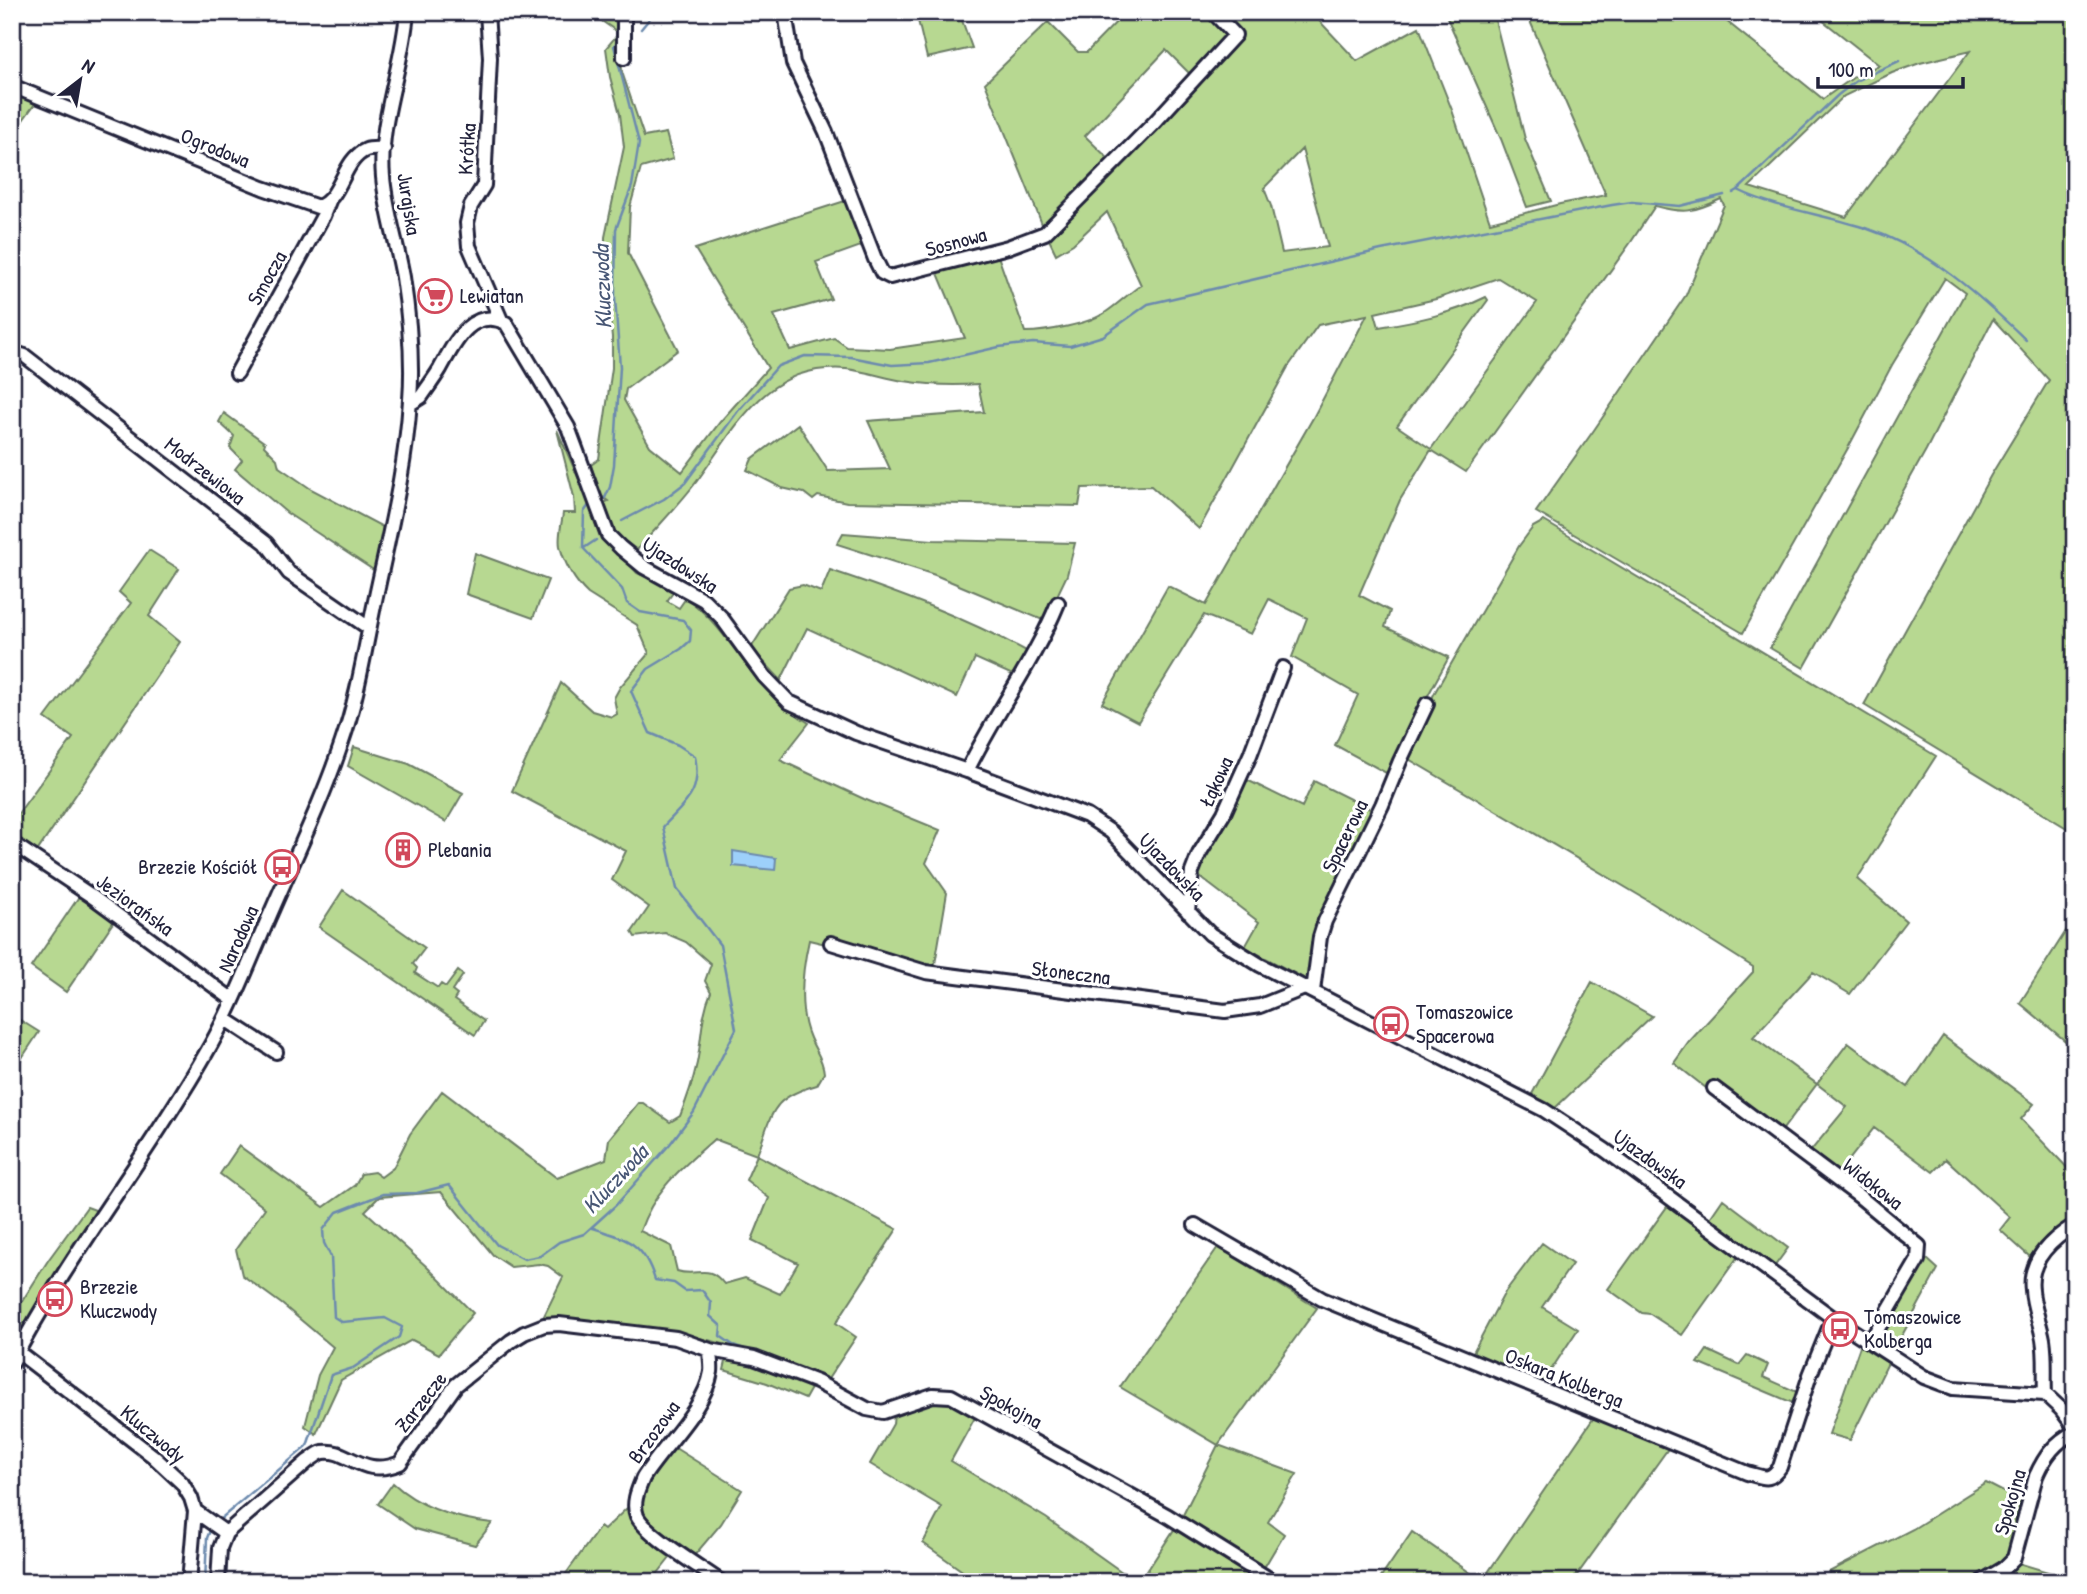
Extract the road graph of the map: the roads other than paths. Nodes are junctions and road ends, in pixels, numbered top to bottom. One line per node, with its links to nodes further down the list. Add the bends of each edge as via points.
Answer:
1 (407, 12): 8 (street, Jurajska)
2 (487, 12): 10 (street, Krótka, via 487,160 484,185 467,223 469,246)
3 (624, 12): 6 (street)
4 (785, 12): 5 (street, Sosnowa, via 793,63 827,132 875,259 882,274 890,277 1045,233 1235,35)
5 (1213, 12)
6 (624, 58)
7 (12, 86): 9 (street, Ogrodowa, via 300,203 318,208)
8 (384, 149): 9 (street, via 366,150 352,163); 13 (street, Jurajska, via 384,185 406,308)
9 (329, 201): 12 (street, Smocza)
10 (501, 320): 13 (street, via 483,320 461,332 421,397); 18 (street, Ujazdowska, via 509,326 565,420 604,529 621,548 644,567 704,600 789,702 856,733)
11 (12, 352): 15 (street, Modrzewiowa, via 25,356 266,543 289,573)
12 (237, 373)
13 (410, 404): 15 (street, Narodowa)
14 (1058, 603): 18 (street, via 1038,649)
15 (369, 628): 23 (street, Narodowa, via 342,741)
16 (1283, 668): 20 (street, Łąkowa, via 1224,813 1195,863)
17 (1427, 704): 22 (street, Spacerowa, via 1325,921)
18 (967, 771): 20 (street, Ujazdowska, via 1087,816 1111,832)
19 (12, 843): 23 (street, Jeziorańska)
20 (1188, 912): 22 (street, Ujazdowska, via 1234,950)
21 (831, 943): 22 (street, Słoneczna, via 926,972 1225,1011 1260,1006)
22 (1310, 989): 29 (street, Ujazdowska, via 1544,1110 1626,1164)
23 (233, 1000): 24 (street, Narodowa)
24 (225, 1019): 25 (street); 32 (street, Narodowa)
25 (276, 1052)
26 (1714, 1088): 30 (street, Widokowa, via 1919,1246 1918,1260)
27 (2075, 1224): 33 (street, via 2058,1235 2034,1268 2031,1289 2043,1339)
28 (1195, 1225): 29 (street, Oskara Kolberga, via 1322,1299 1768,1478 1780,1466)
29 (1833, 1318): 30 (street, Ujazdowska)
30 (1870, 1342): 33 (street, Ujazdowska, via 1940,1384 1966,1390)
31 (710, 1350): 36 (street, Zarzecze, via 676,1338 544,1325 511,1341 456,1385 400,1463 375,1468 323,1452); 39 (street, Brzozowa, via 711,1371 696,1408 643,1478 635,1505 650,1531); 40 (street, Spokojna, via 780,1366 867,1409 883,1412 933,1395 951,1396 1168,1516)
32 (15, 1358): 35 (street, Kluczwody, via 161,1462 182,1483)
33 (2045, 1394): 34 (street)
34 (2075, 1430): 41 (street, Spokojna, via 2056,1444 2041,1465 2014,1558)
35 (199, 1514): 36 (street); 37 (street)
36 (224, 1532): 38 (street)
37 (189, 1582)
38 (218, 1582)
39 (721, 1582)
40 (1273, 1582)
41 (1981, 1582)

